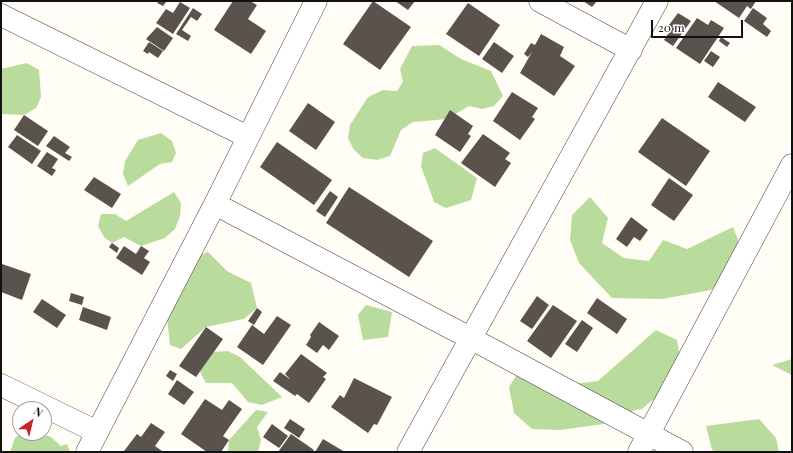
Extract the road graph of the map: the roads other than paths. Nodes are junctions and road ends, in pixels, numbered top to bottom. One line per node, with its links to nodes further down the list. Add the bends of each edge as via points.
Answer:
1 (316, 1): 6 (street)
2 (540, 1): 5 (street)
3 (657, 1): 5 (street)
4 (1, 15): 6 (street)
5 (631, 50): 9 (street)
6 (248, 136): 8 (street)
7 (792, 165): 12 (street)
8 (215, 204): 9 (street); 11 (street)
9 (472, 339): 12 (street); 14 (street)
10 (1, 385): 11 (street)
11 (97, 432): 13 (street)
12 (644, 443): 15 (street)
13 (87, 452)
14 (408, 452)
15 (682, 452)

